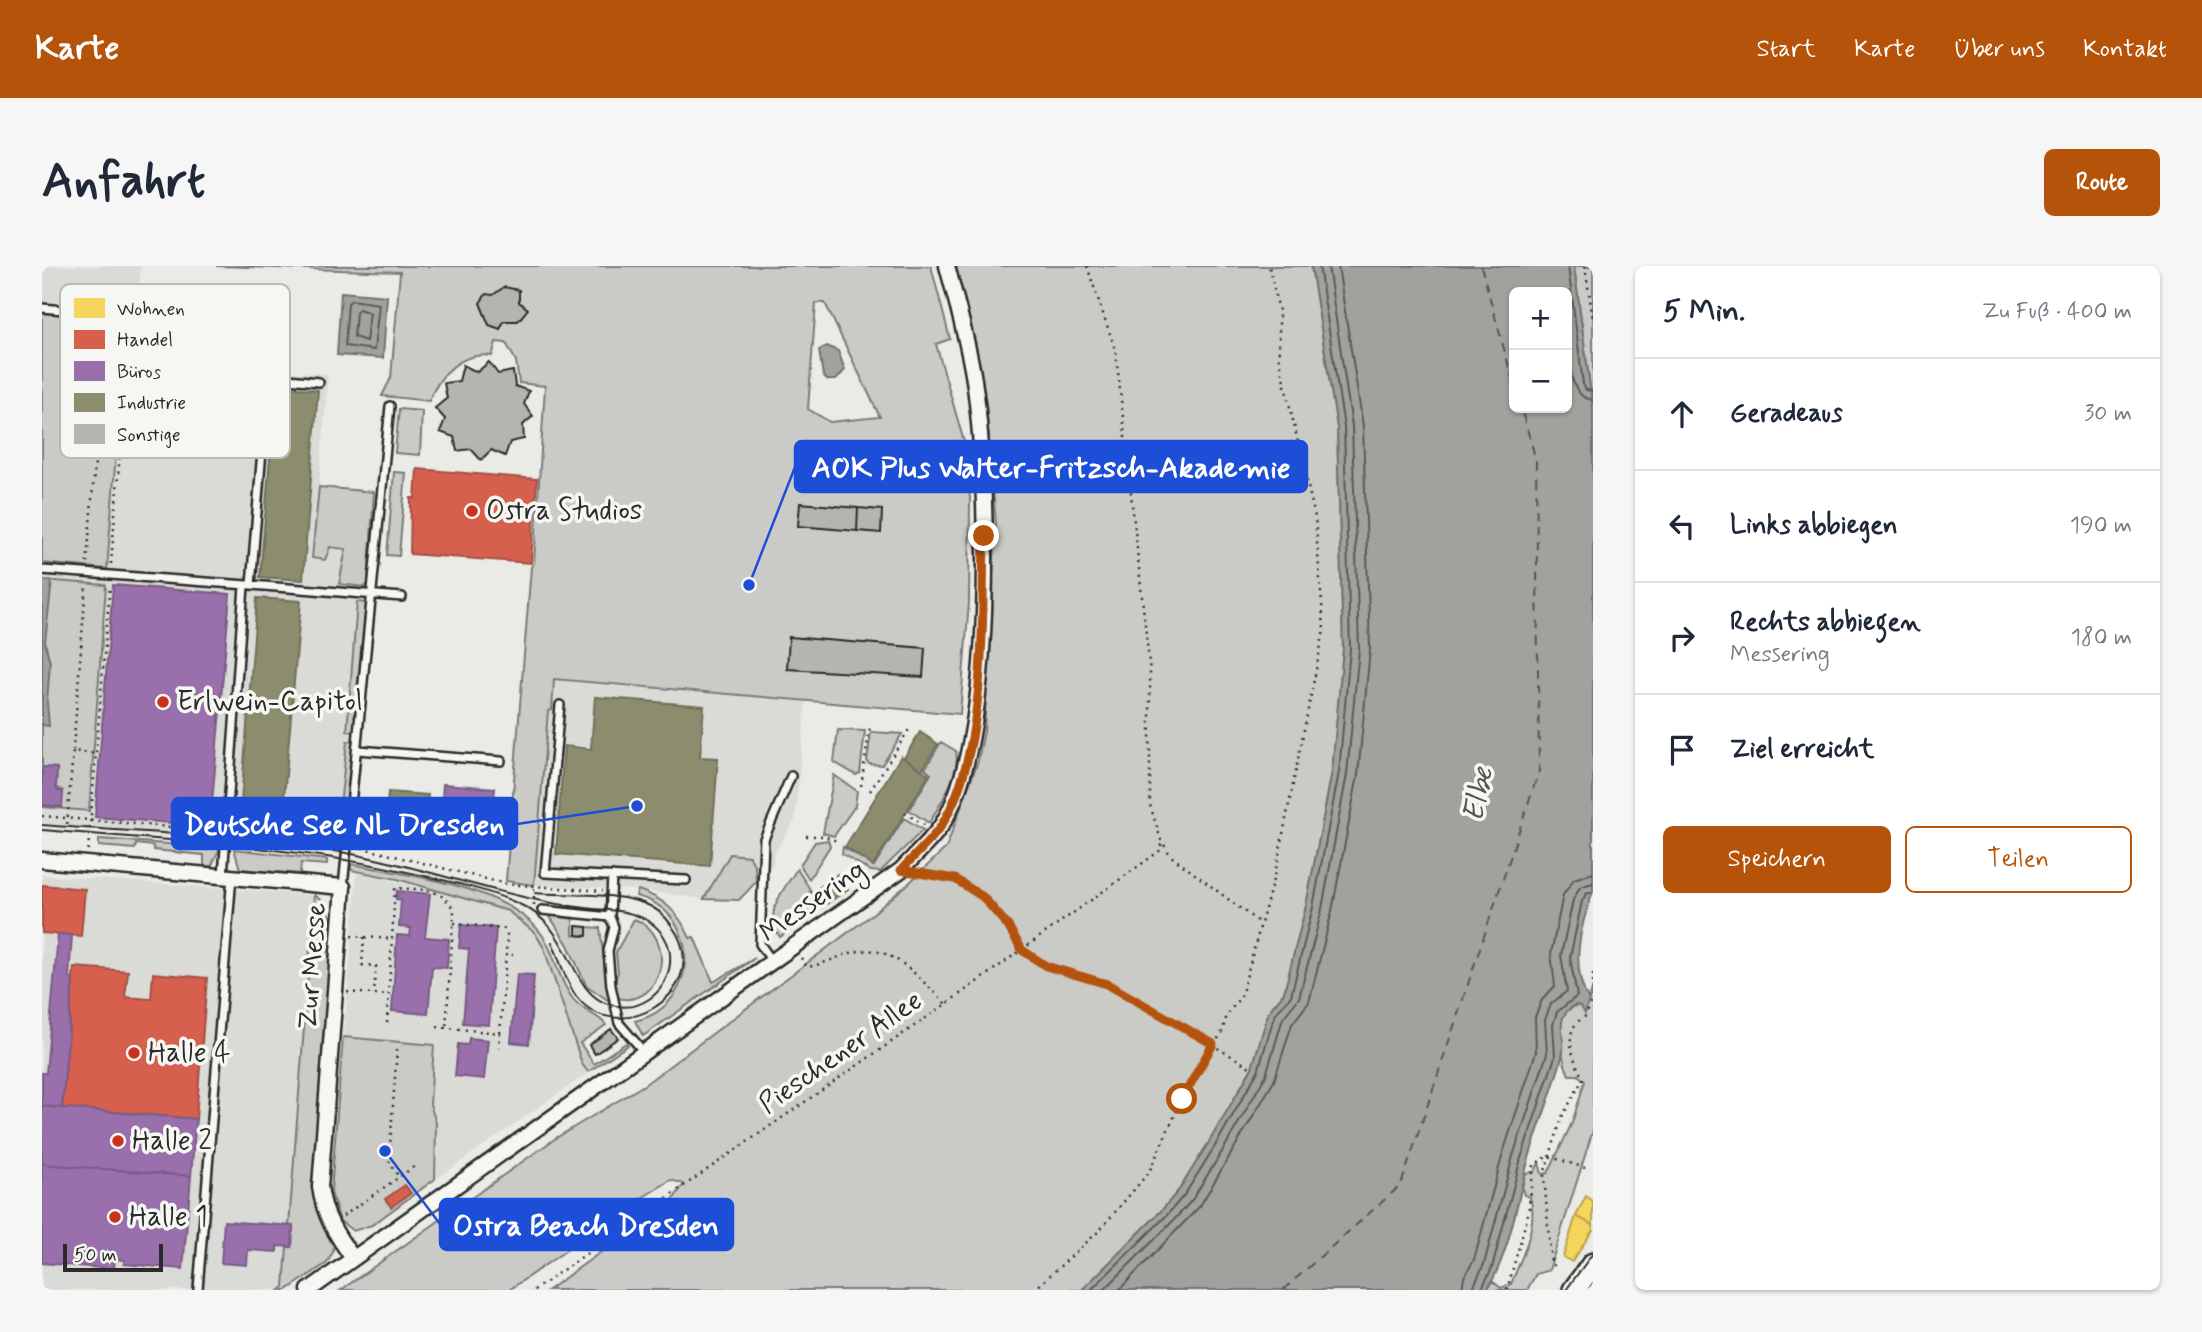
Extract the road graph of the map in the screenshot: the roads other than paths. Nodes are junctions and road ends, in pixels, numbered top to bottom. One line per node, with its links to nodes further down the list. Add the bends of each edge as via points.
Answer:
1 (947, 266): 23 (street, Messering, via 974,379 985,492 980,652 964,772 936,832 901,870)
2 (42, 308): 3 (lane)
3 (60, 310)
4 (290, 379): 5 (lane)
5 (319, 382)
6 (390, 406): 10 (lane)
7 (260, 458): 9 (lane)
8 (42, 570): 9 (lane)
9 (248, 585): 10 (lane); 17 (lane, via 226,832)
10 (373, 595): 11 (lane); 13 (lane)
11 (402, 597)
12 (560, 705): 18 (lane, via 545,873)
13 (358, 750): 14 (lane); 20 (lane)
14 (501, 761)
15 (791, 776): 23 (lane, via 764,839 760,944)
16 (42, 860): 17 (street, Zur Messe)
17 (228, 876): 20 (street, Zur Messe); 27 (lane)
18 (612, 876): 19 (lane); 22 (lane)
19 (686, 880)
20 (343, 887): 25 (street, Zur Messe, via 320,1187 330,1225)
21 (542, 911): 22 (lane)
22 (610, 917): 24 (lane, via 614,927 608,951 618,1019)
23 (772, 961): 24 (street, Messering)
24 (644, 1052): 25 (street, Messering)
25 (353, 1258): 28 (street, Messering)
26 (1593, 1264): 29 (main road)
27 (198, 1289)
28 (309, 1290)
29 (1574, 1290)

